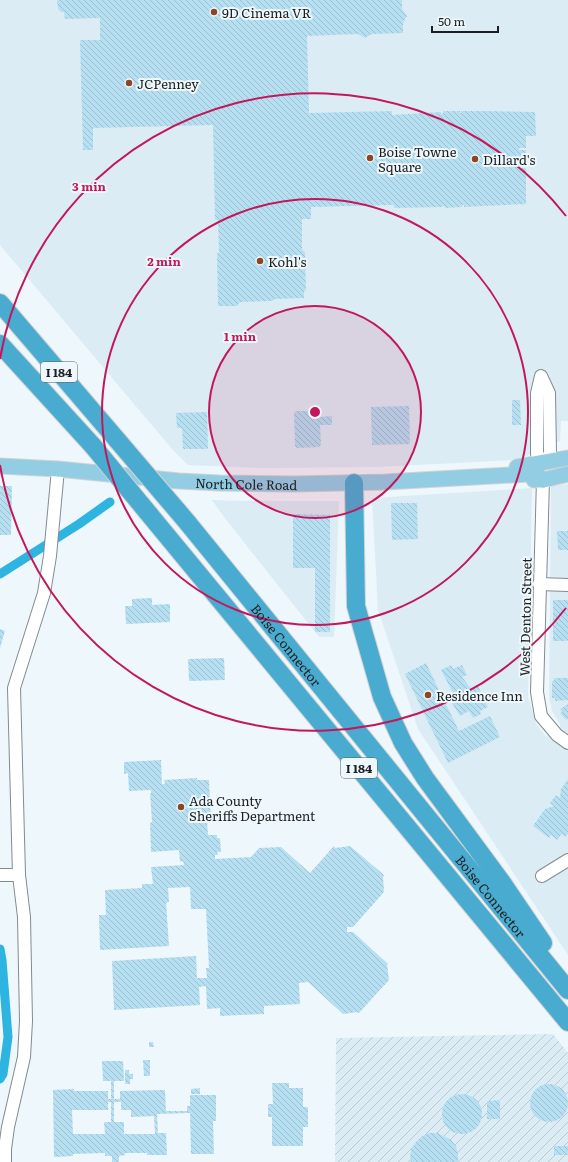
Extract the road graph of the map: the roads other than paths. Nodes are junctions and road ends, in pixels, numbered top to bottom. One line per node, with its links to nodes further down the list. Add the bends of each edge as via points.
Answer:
1 (0, 303): 20 (highway, Boise Connector / I 184, bridge, via 187,522)
2 (0, 344): 21 (highway, Boise Connector / I 184, bridge, via 93,446)
3 (568, 458): 4 (main road, North Cole Road)
4 (543, 463): 4 (street, via 550,454 549,393 541,376 537,393 537,454); 9 (main road, North Cole Road, via 503,468)
5 (0, 466): 7 (main road, North Cole Road)
6 (568, 467): 10 (main road, via 548,472)
7 (58, 469): 11 (main road, North Cole Road, via 218,483); 17 (street, via 44,593 14,688)
8 (568, 474): 10 (main road, North Cole Road)
9 (492, 477): 10 (main road, North Cole Road, via 504,482); 11 (main road, North Cole Road)
10 (542, 480): 12 (street, West Denton Street)
11 (354, 482): 19 (highway, via 356,606 382,697 403,743 425,778 503,884)
12 (539, 584): 13 (street); 14 (street, West Denton Street, via 537,692 542,716 557,735)
13 (568, 585)
14 (568, 743)
15 (568, 860): 18 (street)
16 (0, 875): 17 (street)
17 (19, 875): 22 (street, via 24,917 26,1021 24,1057 8,1127)
18 (542, 876)
19 (568, 980)
20 (568, 990)
21 (568, 1022)
22 (5, 1162)

